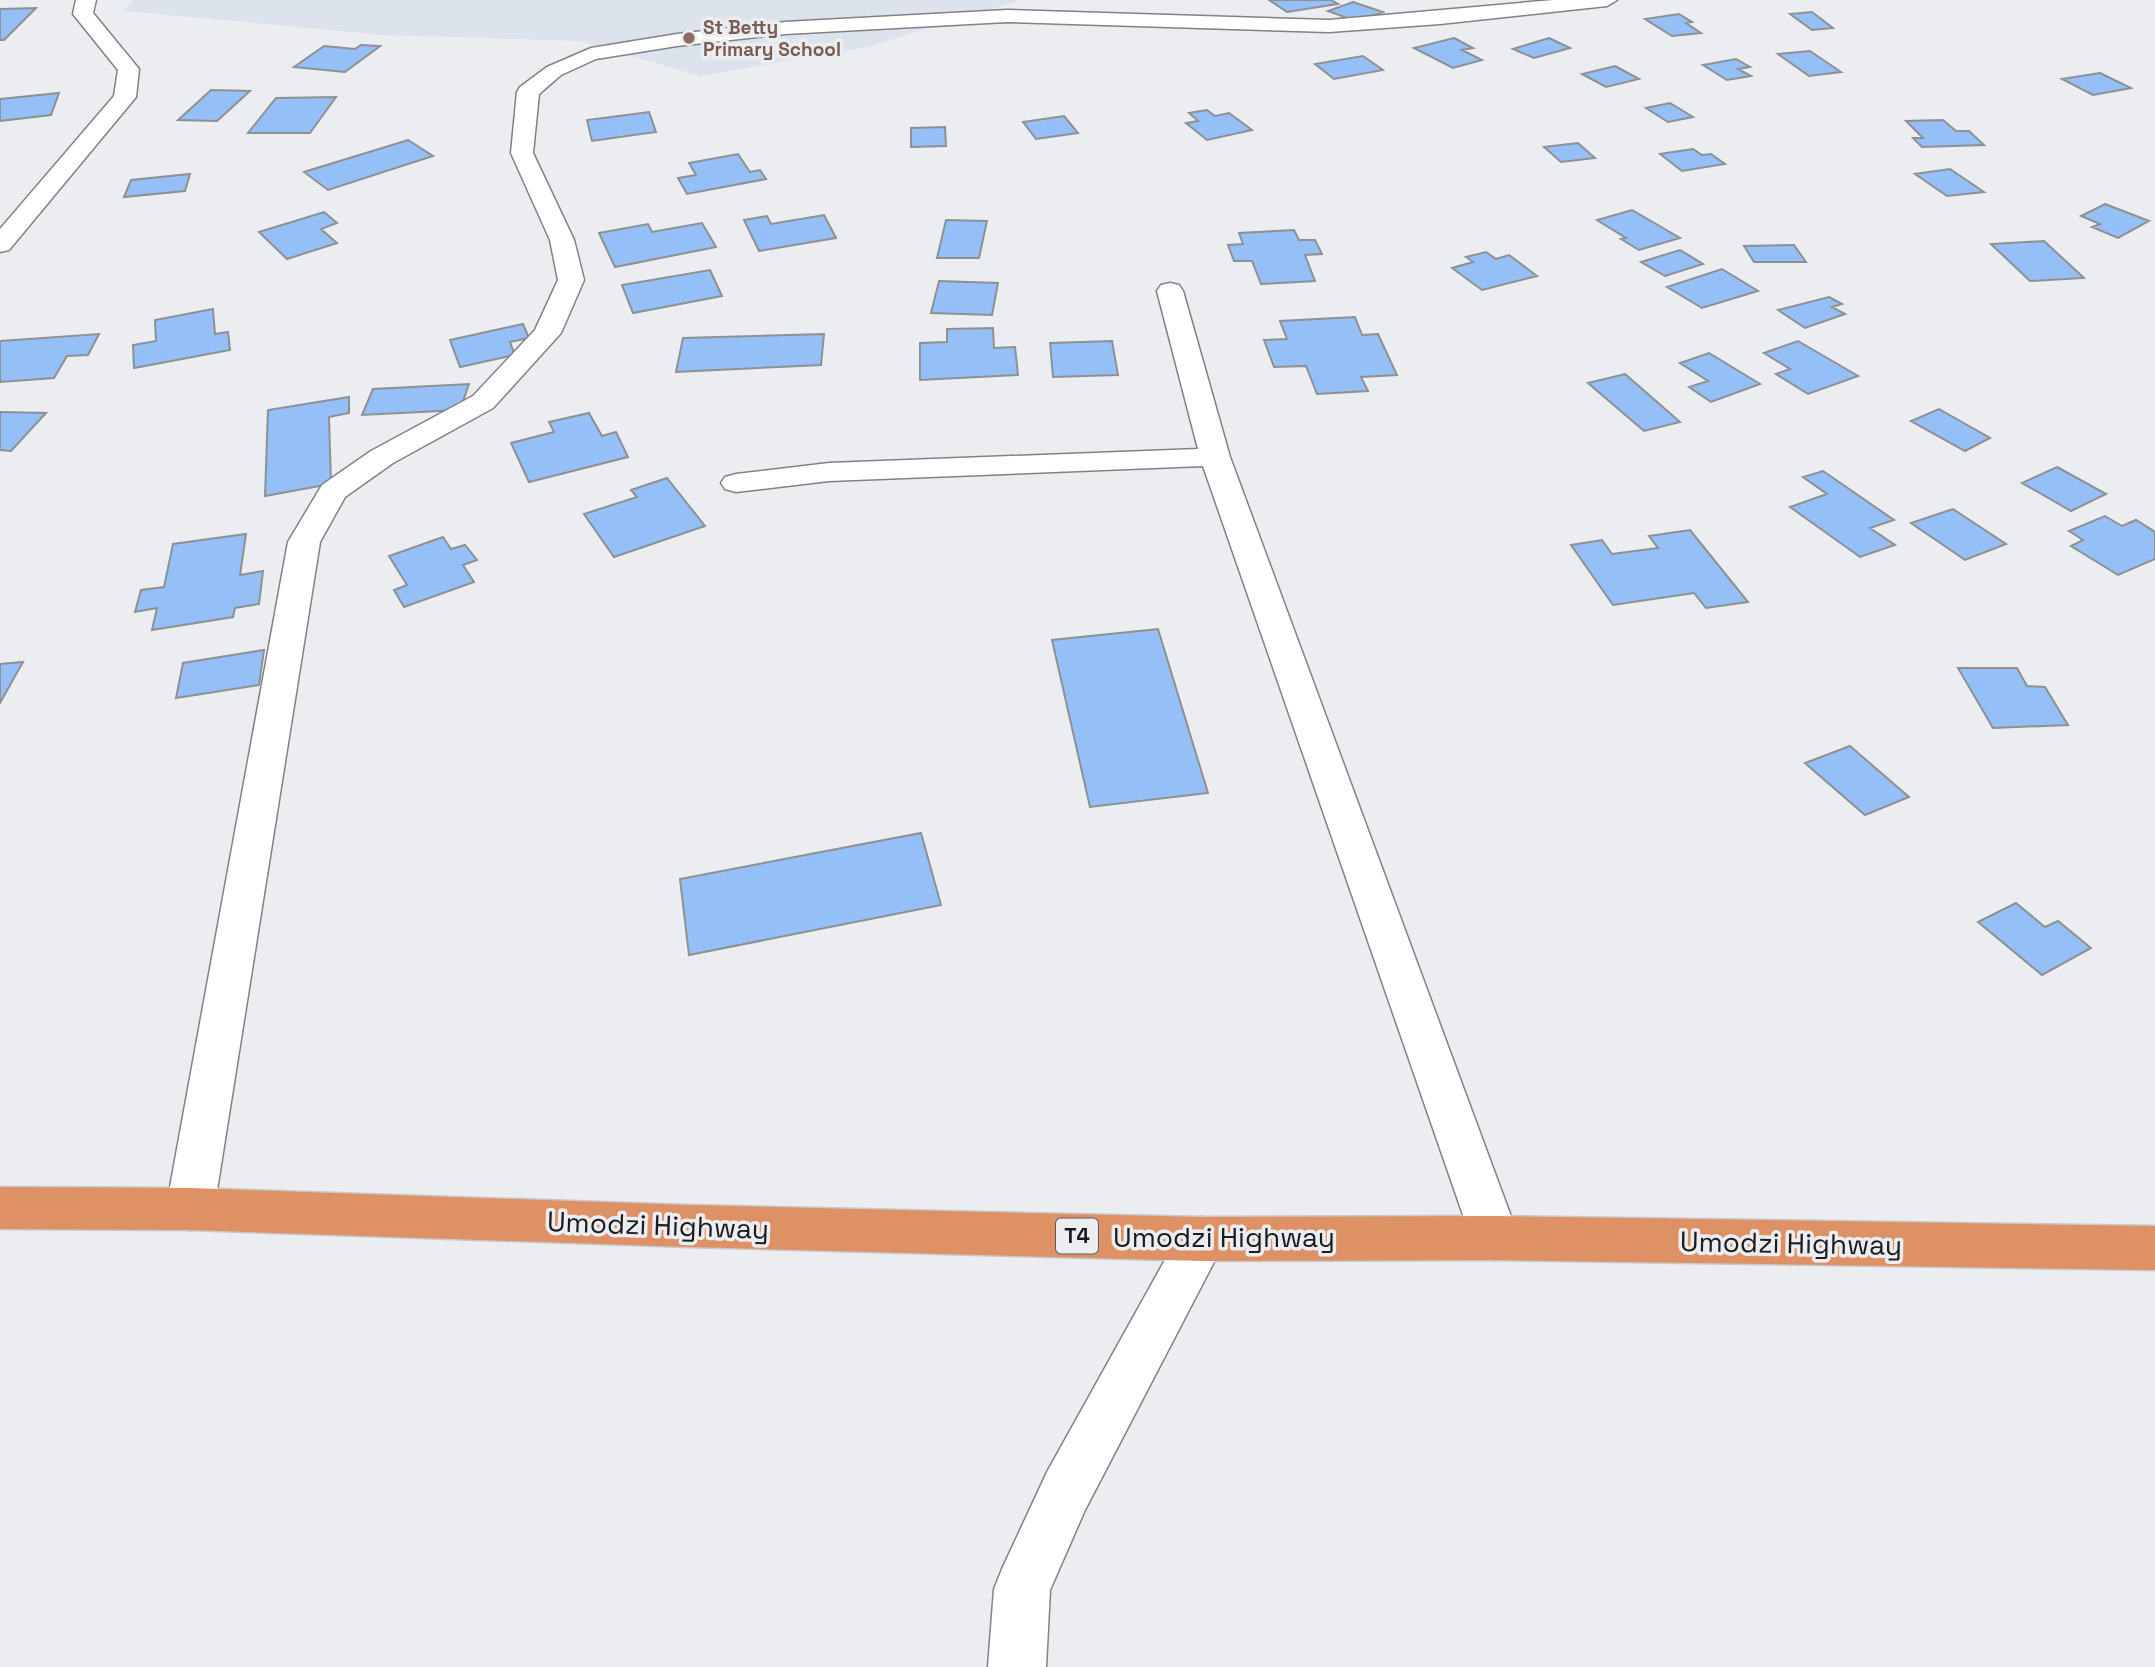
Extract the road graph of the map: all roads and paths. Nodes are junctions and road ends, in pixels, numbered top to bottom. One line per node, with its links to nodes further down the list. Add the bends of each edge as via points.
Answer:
1 (86, 0): 5 (street, via 83,14 128,69 125,97)
2 (1116, 0): 4 (street)
3 (1607, 0): 4 (street, via 1329,26)
4 (1007, 16): 10 (street, via 785,28 665,42 592,54 554,71 527,92 522,153 562,240 571,280 547,333 483,402 382,457 333,491 304,542)
5 (0, 245)
6 (1170, 291): 7 (street)
7 (1215, 457): 8 (street, via 829,472); 11 (street)
8 (736, 483)
9 (0, 1208): 10 (highway, Umodzi Highway / T4)
10 (191, 1209): 12 (highway, Umodzi Highway / T4)
11 (1496, 1238): 12 (highway, Umodzi Highway / T4); 13 (highway, Umodzi Highway / T4)
12 (1202, 1239): 14 (street, via 1066,1491 1022,1589)
13 (2155, 1248)
14 (1017, 1667)

